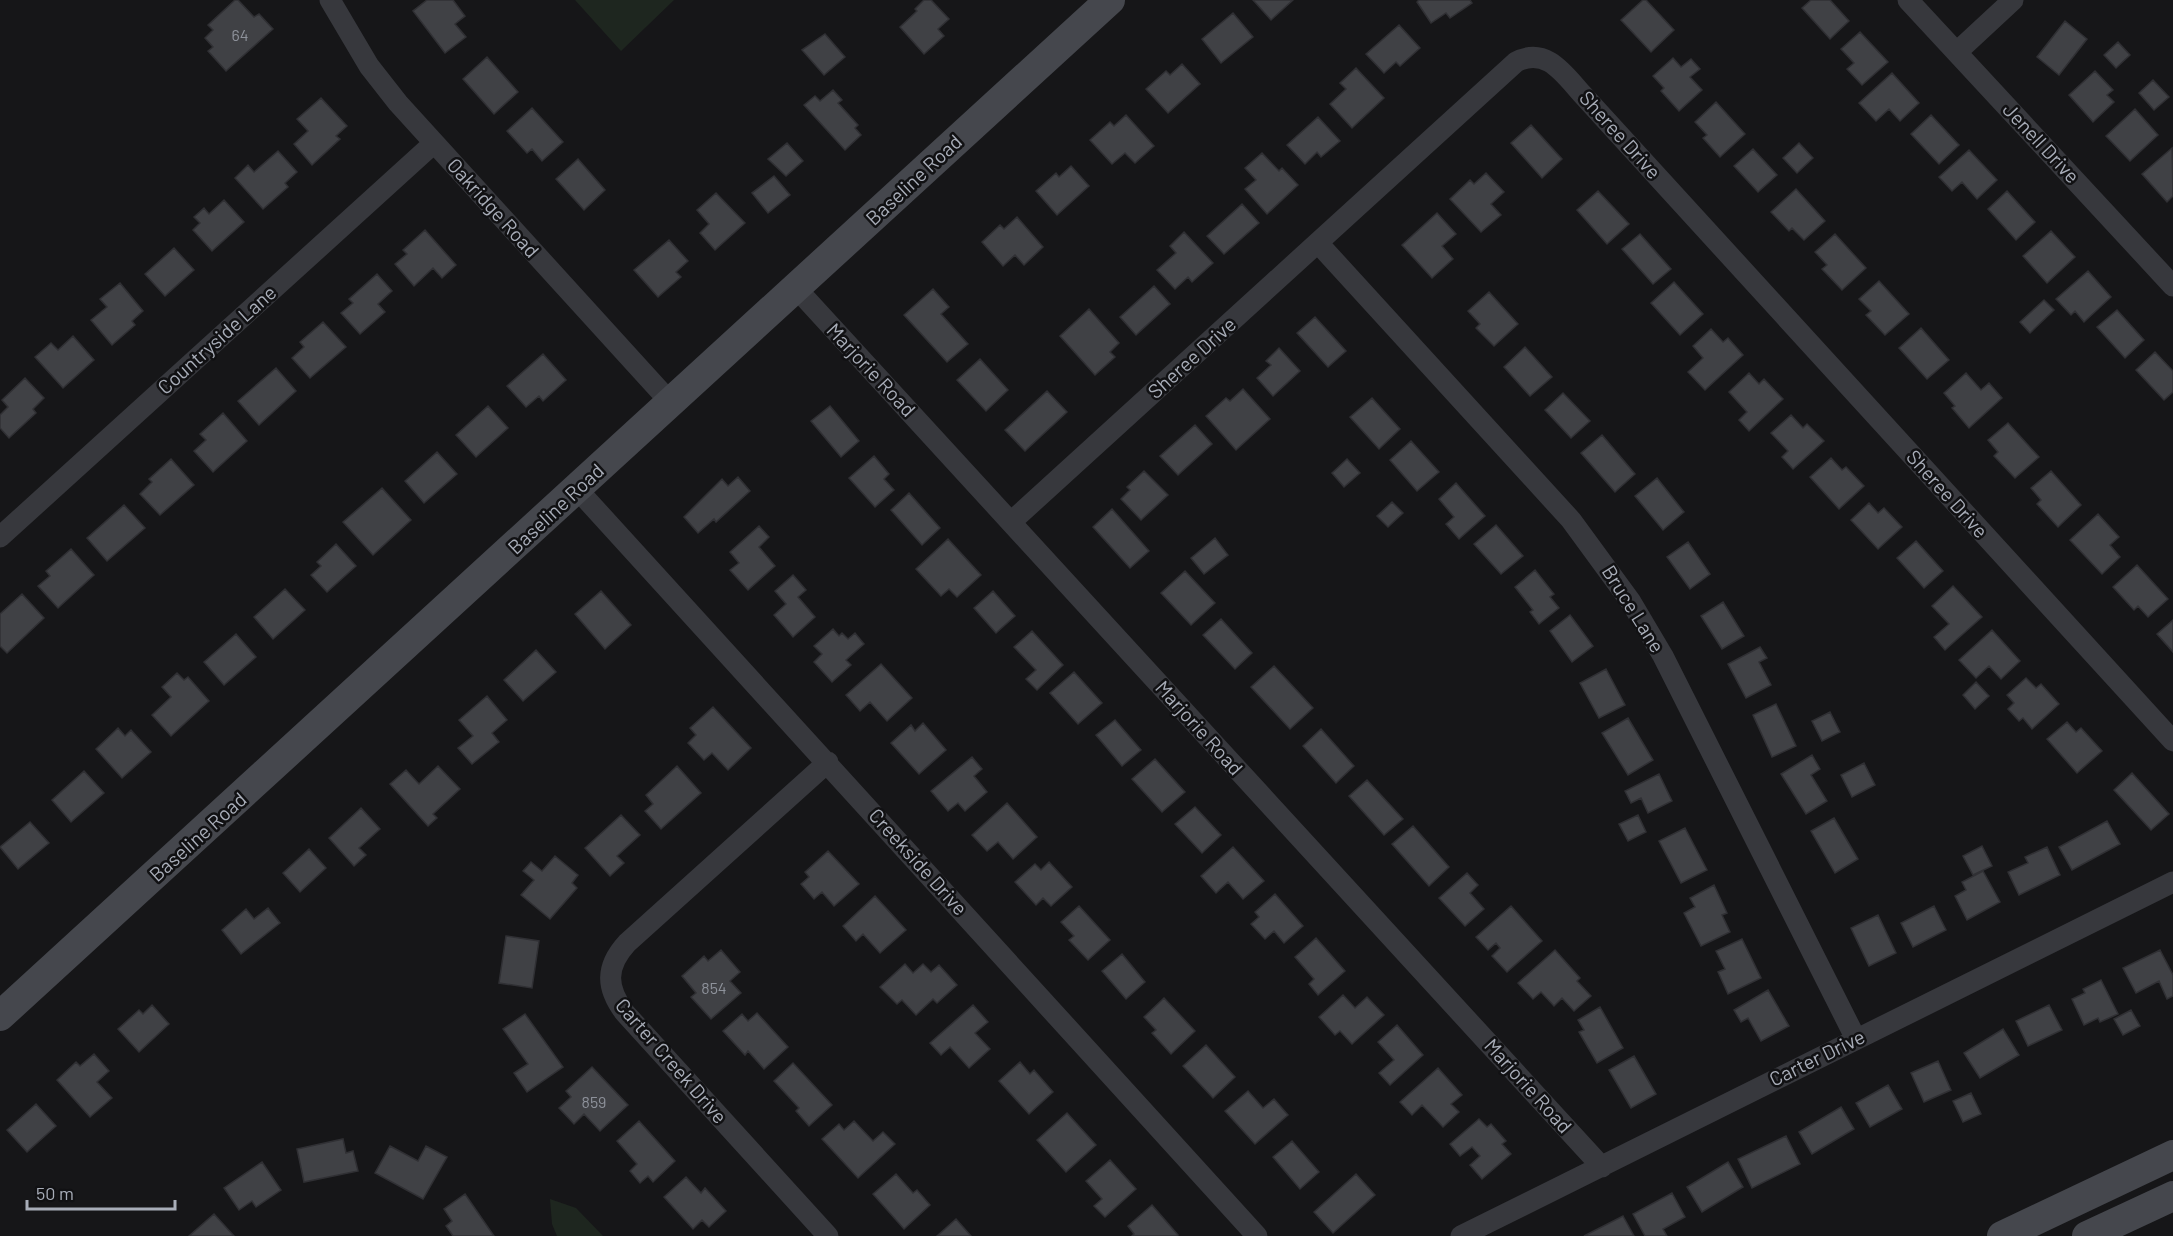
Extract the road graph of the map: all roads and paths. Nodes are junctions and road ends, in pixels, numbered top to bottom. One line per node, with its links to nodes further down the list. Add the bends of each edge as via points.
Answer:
1 (330, 0): 6 (street, Oakridge Road, via 369,66)
2 (1110, 0): 9 (street, Baseline Road)
3 (1908, 0): 5 (street, Jenell Drive)
4 (2013, 0): 5 (street)
5 (1957, 52): 8 (street, Jenell Drive)
6 (434, 143): 10 (street, Oakridge Road); 13 (street, Countryside Lane)
7 (1318, 243): 12 (street, Sheree Drive); 14 (street, Sheree Drive, via 1516,62 1531,56 1549,61); 18 (street, Bruce Lane, via 1571,520 1631,602 1663,656)
8 (2173, 286)
9 (796, 288): 10 (street, Baseline Road); 12 (street, Marjorie Road)
10 (671, 403): 11 (street, Baseline Road)
11 (577, 489): 15 (street, Creekside Drive); 17 (street, Baseline Road)
12 (1011, 522): 20 (street, Marjorie Road)
13 (0, 537)
14 (2173, 741)
15 (828, 762): 22 (street, Carter Creek Drive, via 627,943 616,958 610,985 625,1013); 23 (street, Creekside Drive)
16 (2173, 882): 18 (street, Carter Drive)
17 (0, 1016)
18 (1856, 1039): 20 (street, Carter Drive)
19 (2173, 1155): 25 (street)
20 (1602, 1167): 24 (street, Carter Drive)
21 (2173, 1196): 26 (street)
22 (828, 1236)
23 (1257, 1236)
24 (1461, 1236)
25 (2002, 1236)
26 (2087, 1236)

